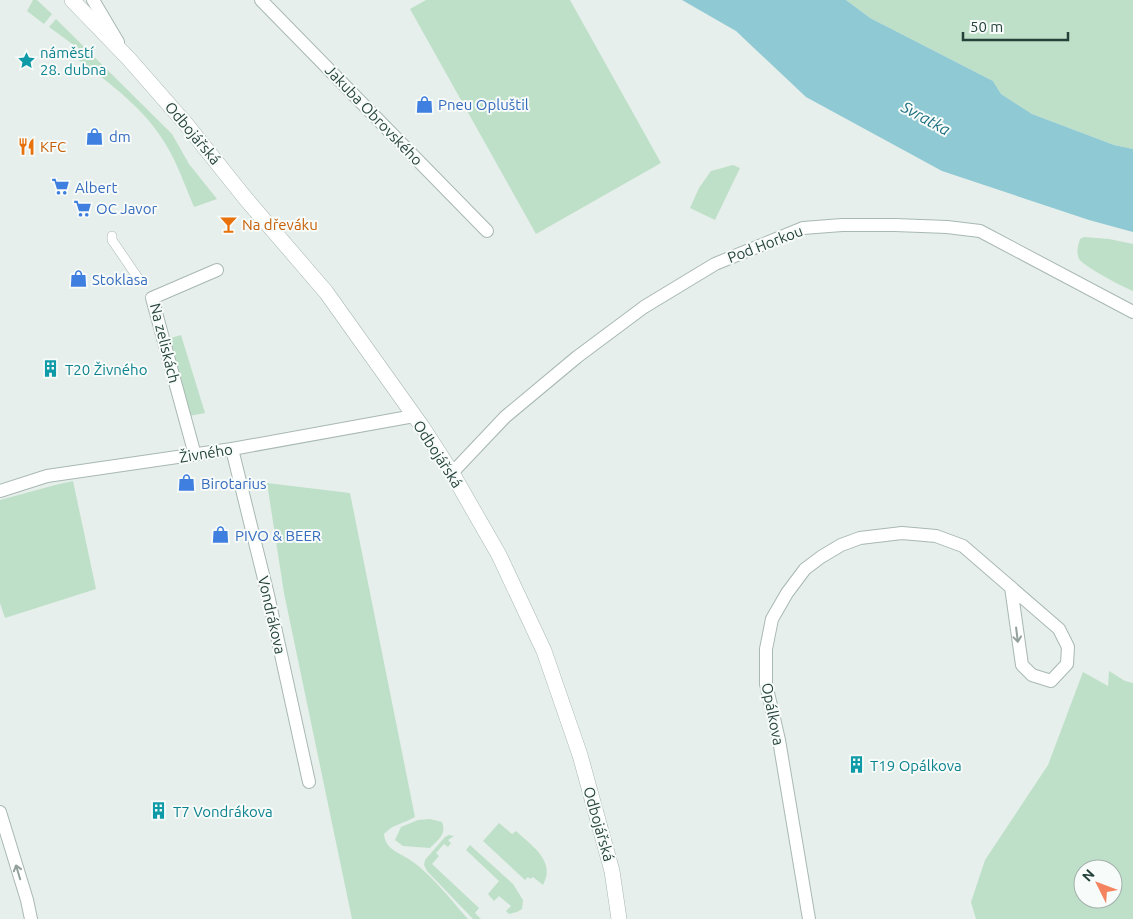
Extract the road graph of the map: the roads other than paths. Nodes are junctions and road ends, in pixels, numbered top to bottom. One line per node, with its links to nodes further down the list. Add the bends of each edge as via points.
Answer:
1 (72, 0): 4 (street, Odbojářská)
2 (93, 0): 4 (street, Odbojářská)
3 (261, 0): 5 (street, Jakuba Obrovského)
4 (129, 59): 10 (street, Odbojářská, via 326,292)
5 (487, 231)
6 (112, 236): 8 (street)
7 (217, 270): 12 (street, Na zeliskách, via 152,298)
8 (138, 278)
9 (1133, 312): 13 (street, Pod Horkou, via 980,231 895,225 803,228 715,264 644,307 577,356 505,417)
10 (414, 416): 11 (street, Živného); 13 (street, Odbojářská)
11 (232, 449): 12 (street, Živného); 16 (street, Vondrákova)
12 (195, 455): 14 (street, Živného, via 47,476)
13 (452, 473): 19 (street, Odbojářská, via 499,555 544,651 582,764 612,871)
14 (0, 491)
15 (1011, 587): 15 (street, Opálkova, one-way to 15, via 1022,665 1032,675 1051,681 1067,664 1068,646 1059,629); 20 (street, Opálkova, via 962,546 936,536 902,533 860,538 841,545 805,569 782,602 772,619 766,649 766,684 779,740)
16 (309, 782)
17 (0, 812): 18 (street, one-way to 17)
18 (31, 919)
19 (619, 919)
20 (809, 919)

